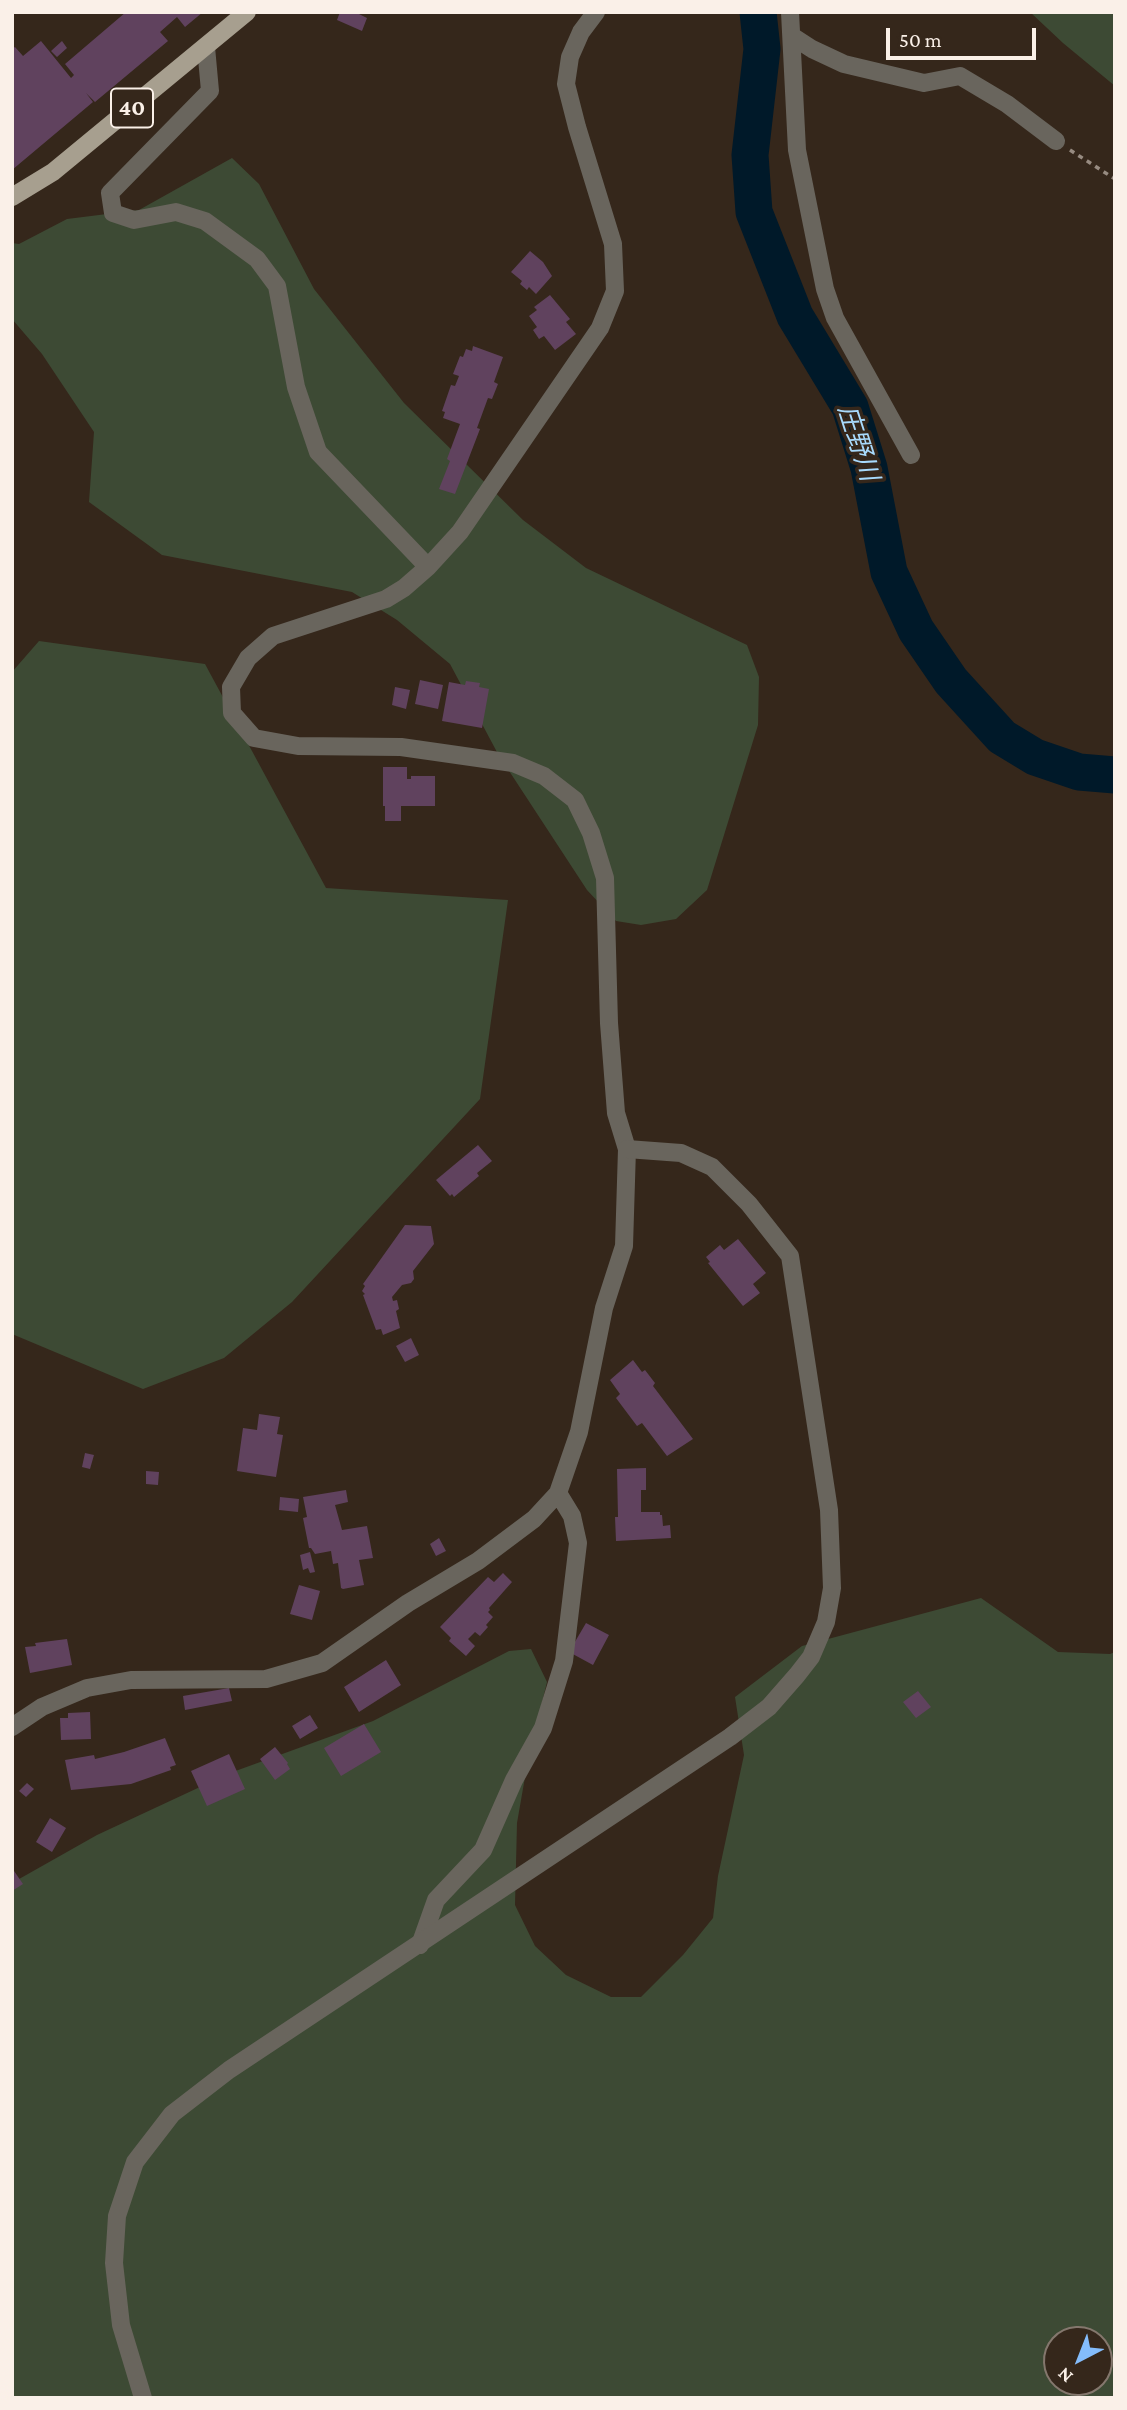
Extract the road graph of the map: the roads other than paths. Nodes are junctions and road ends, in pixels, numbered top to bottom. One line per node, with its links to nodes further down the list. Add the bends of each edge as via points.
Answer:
1 (247, 12): 5 (main road, 40)
2 (596, 12): 9 (street, via 575,44 566,84 613,244 615,291 600,328 548,406 460,532)
3 (790, 12): 4 (street)
4 (792, 36): 6 (street, via 844,64 924,83 960,76); 8 (street, via 797,150 825,289 835,318)
5 (206, 47): 7 (main road, 40, via 53,172); 9 (street, via 210,91 110,193 113,213 134,220 176,212 205,221 257,260 277,286 296,387 318,452)
6 (1056, 141)
7 (12, 197)
8 (911, 455)
9 (428, 567): 10 (street, via 386,599 273,636 248,658 231,688 232,713 254,738 287,744 401,747 513,763 544,776 575,800 605,878 616,1113)
10 (627, 1149): 11 (street, via 624,1246 604,1308 579,1432); 13 (street, via 681,1153 712,1167 790,1256 829,1510 832,1588 827,1622 811,1657 769,1707)
11 (558, 1493): 12 (street, via 534,1519 478,1561 322,1663 267,1679 131,1680 87,1688 42,1707); 13 (street, via 572,1516 578,1543 560,1672 543,1728 483,1850 436,1900)
12 (12, 1727)
13 (420, 1945): 14 (street, via 219,2077 172,2114 135,2162 117,2216 114,2263 121,2325)
14 (143, 2398)

